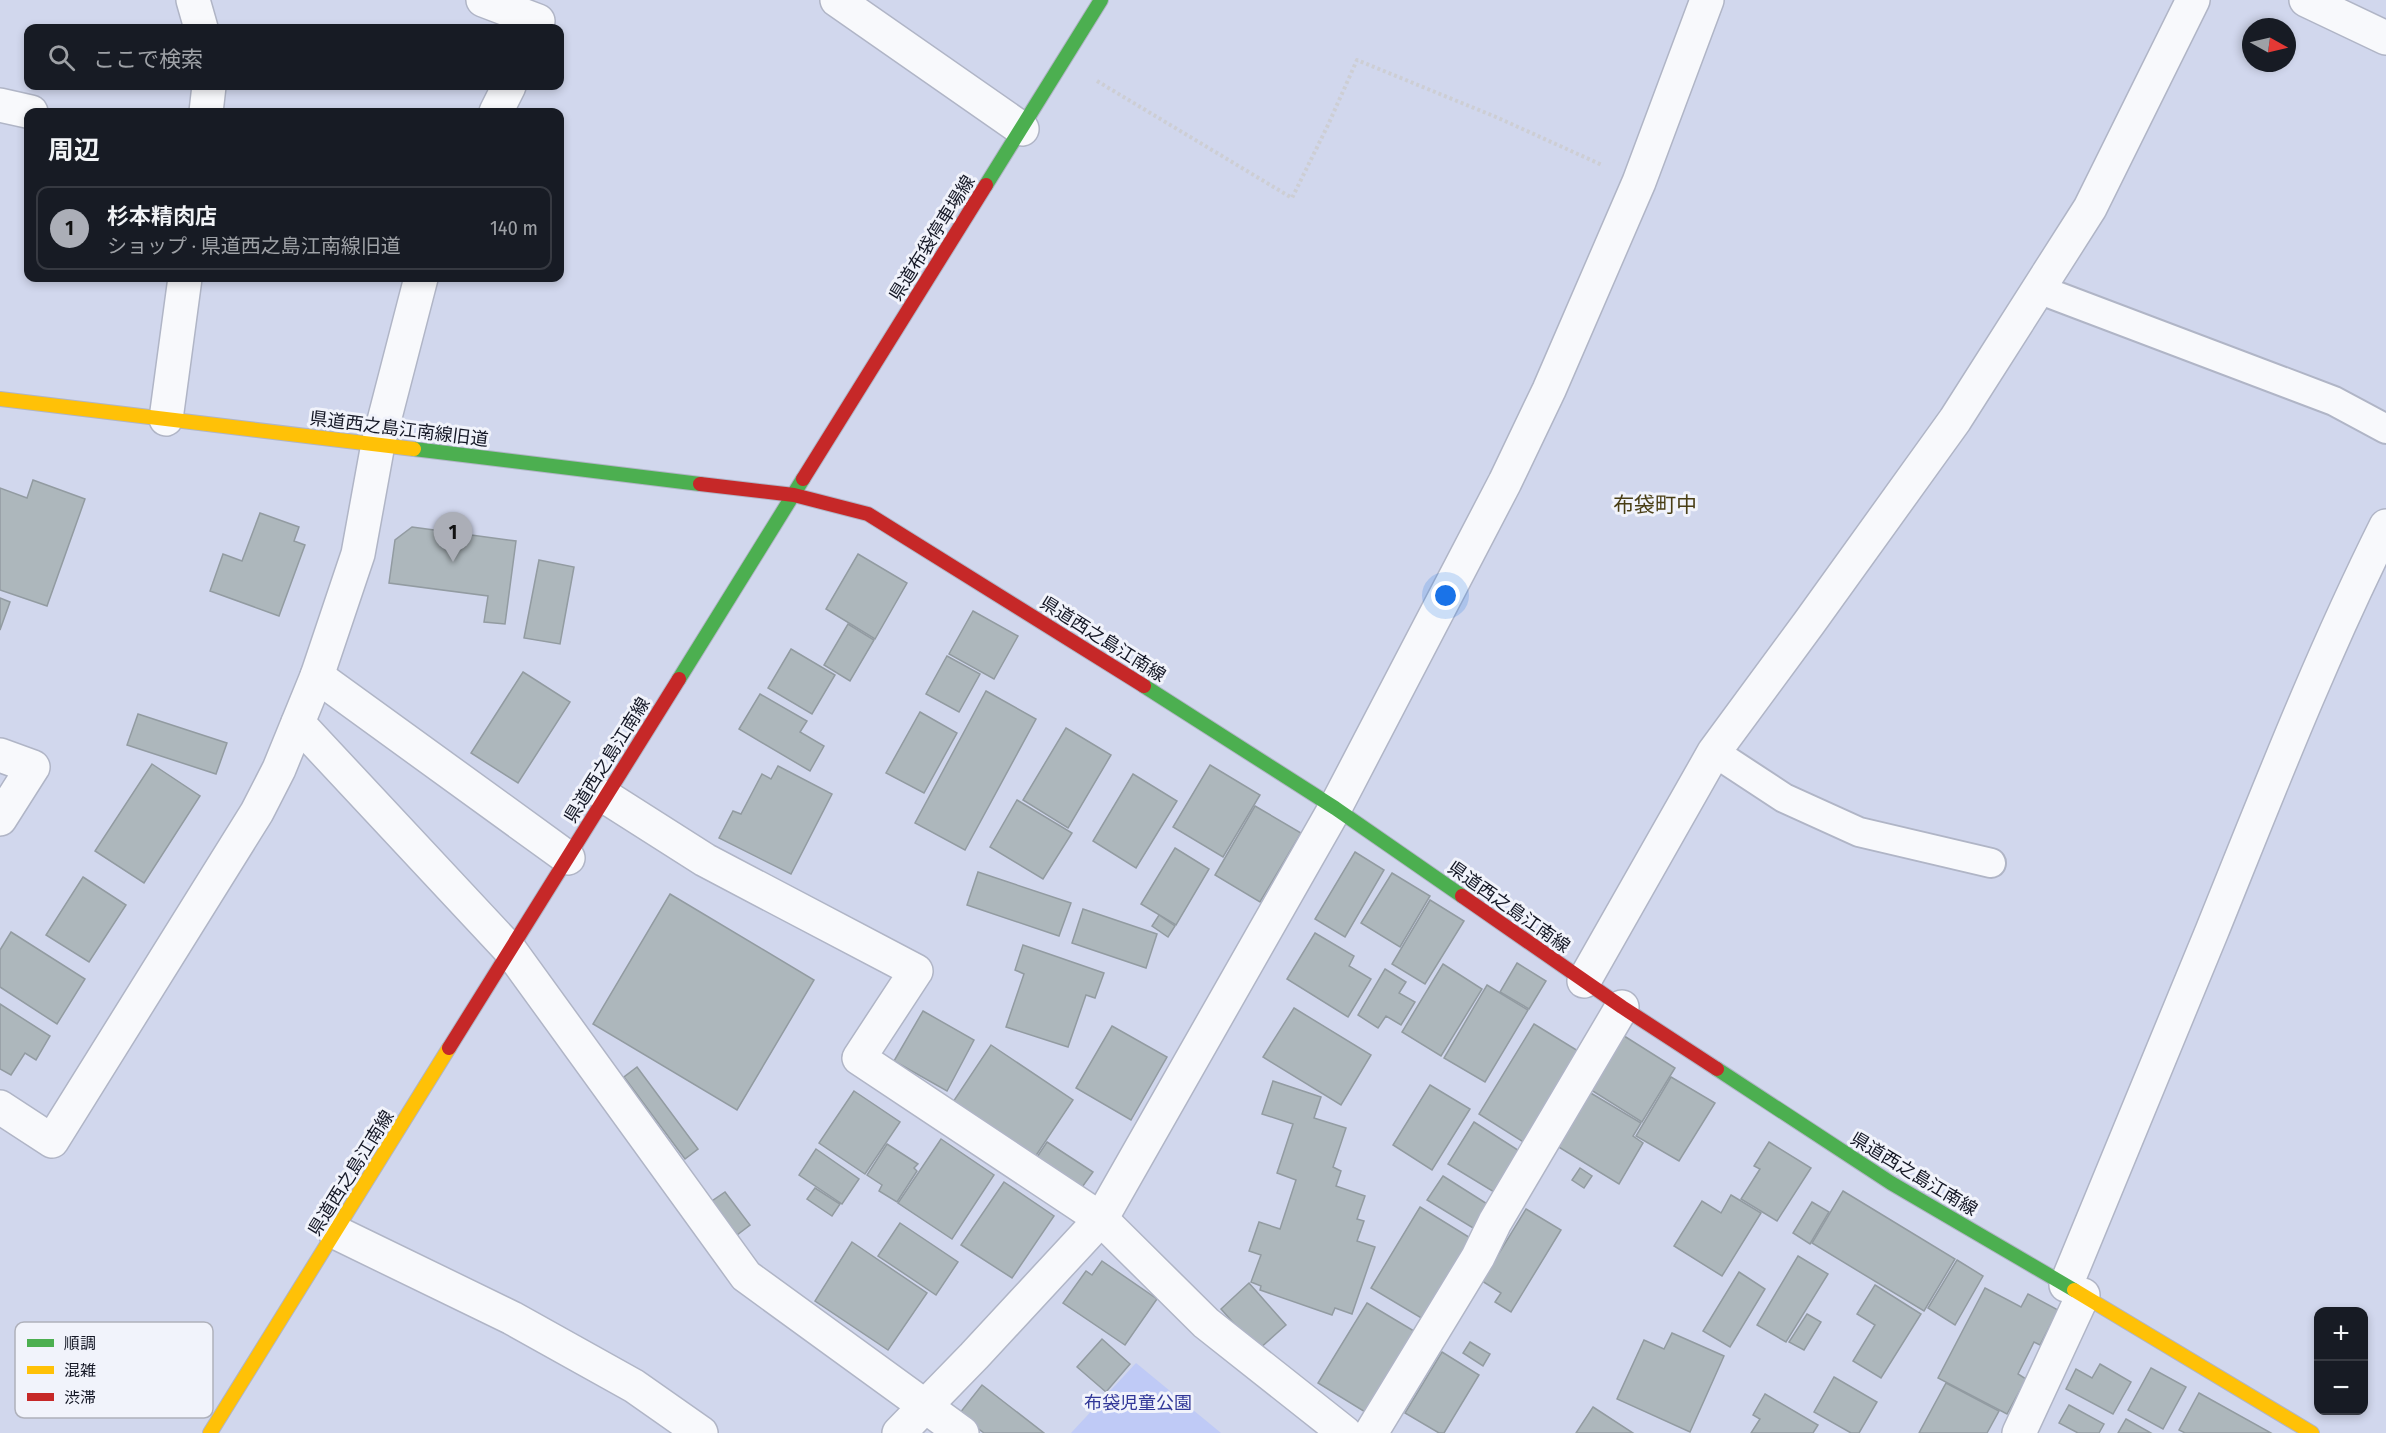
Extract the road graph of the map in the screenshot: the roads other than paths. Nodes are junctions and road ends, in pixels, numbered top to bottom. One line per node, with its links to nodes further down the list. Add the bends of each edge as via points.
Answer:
1 (193, 0): 9 (street)
2 (483, 0): 8 (street)
3 (837, 0): 17 (street)
4 (1101, 0): 17 (main road, 県道布袋停車場線)
5 (1707, 0): 32 (street, via 1639,182 1549,390)
6 (2193, 0): 20 (street, via 2090,208)
7 (2306, 0): 10 (street)
8 (540, 16)
9 (200, 24)
10 (2386, 38)
11 (209, 90): 14 (street)
12 (506, 90): 15 (street)
13 (0, 105): 16 (street)
14 (206, 108)
15 (498, 108)
16 (24, 110)
17 (1022, 129): 25 (main road, 県道布袋停車場線)
18 (184, 282): 22 (street)
19 (420, 282): 24 (street)
20 (2038, 290): 23 (lane, via 2334,401); 29 (street, via 1955,420)
21 (0, 399): 22 (main road, 県道西之島江南線旧道)
22 (166, 419): 24 (main road, 県道西之島江南線旧道)
23 (2386, 429)
24 (378, 444): 25 (main road, 県道西之島江南線旧道); 27 (street, via 358,554)
25 (794, 495): 31 (main road, 県道西之島江南線); 32 (main road, 県道西之島江南線, via 868,514)
26 (2386, 526): 42 (street, via 2288,741 2164,1051)
27 (317, 676): 28 (street); 34 (street)
28 (298, 723): 36 (street); 39 (street, via 257,812 52,1141)
29 (1714, 752): 35 (lane, via 1784,798 1858,832); 37 (street)
30 (0, 756): 33 (street, via 33,767)
31 (606, 797): 34 (main road, 県道西之島江南線); 40 (street, via 705,860 916,971 859,1058)
32 (1335, 808): 37 (main road, 県道西之島江南線); 40 (street)
33 (0, 819)
34 (568, 858): 36 (main road, 県道西之島江南線)
35 (1991, 863)
36 (510, 950): 41 (main road, 県道西之島江南線); 43 (street, via 746,1276)
37 (1584, 981): 38 (main road, 県道西之島江南線)
38 (1622, 1007): 42 (main road, 県道西之島江南線, via 1891,1183); 49 (street, via 1473,1266)
39 (0, 1107)
40 (1101, 1219): 43 (street); 48 (street, via 1206,1323)
41 (335, 1232): 44 (main road, 県道西之島江南線); 45 (street, via 512,1318 634,1386)
42 (2075, 1290): 50 (street); 51 (main road, 県道西之島江南線)
43 (927, 1406): 46 (street); 47 (street)
44 (210, 1433)
45 (701, 1433)
46 (899, 1433)
47 (962, 1433)
48 (1345, 1433)
49 (1371, 1433)
50 (2019, 1433)
51 (2312, 1433)

